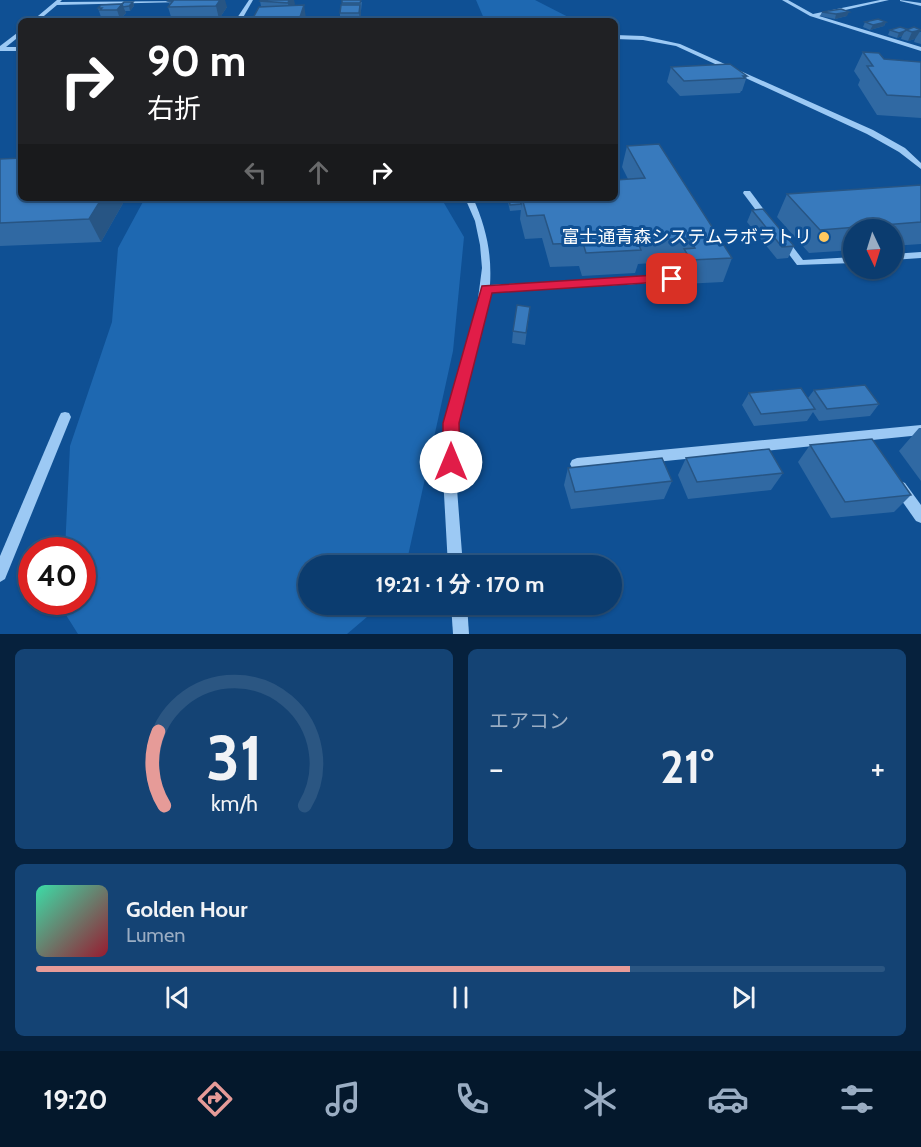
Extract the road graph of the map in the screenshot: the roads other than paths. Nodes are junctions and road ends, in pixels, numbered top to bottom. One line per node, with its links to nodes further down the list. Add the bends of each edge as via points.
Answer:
1 (251, 0): 10 (street)
2 (784, 0): 8 (street)
3 (887, 0): 8 (street)
4 (902, 0): 7 (street)
5 (191, 1): 6 (street)
6 (59, 2): 9 (street)
7 (921, 5)
8 (812, 15): 15 (street)
9 (39, 18)
10 (240, 18)
11 (18, 34): 13 (street)
12 (618, 37): 16 (street, via 678,45 870,132 902,150)
13 (0, 49): 14 (street)
14 (18, 49)
15 (921, 49)
16 (921, 167)
17 (747, 193): 19 (street)
18 (471, 201): 25 (street, via 486,243)
19 (773, 228)
20 (780, 237): 23 (street, via 800,263)
21 (921, 255): 22 (street)
22 (903, 256)
23 (843, 261)
24 (672, 279): 25 (street)
25 (486, 289): 33 (street, via 451,423)
26 (65, 417): 34 (street)
27 (921, 430): 28 (street)
28 (864, 435): 29 (street); 30 (street)
29 (877, 453)
30 (577, 464)
31 (890, 471): 32 (street)
32 (921, 516)
33 (455, 555)
34 (0, 574)
35 (460, 615): 36 (street)
36 (461, 634)

